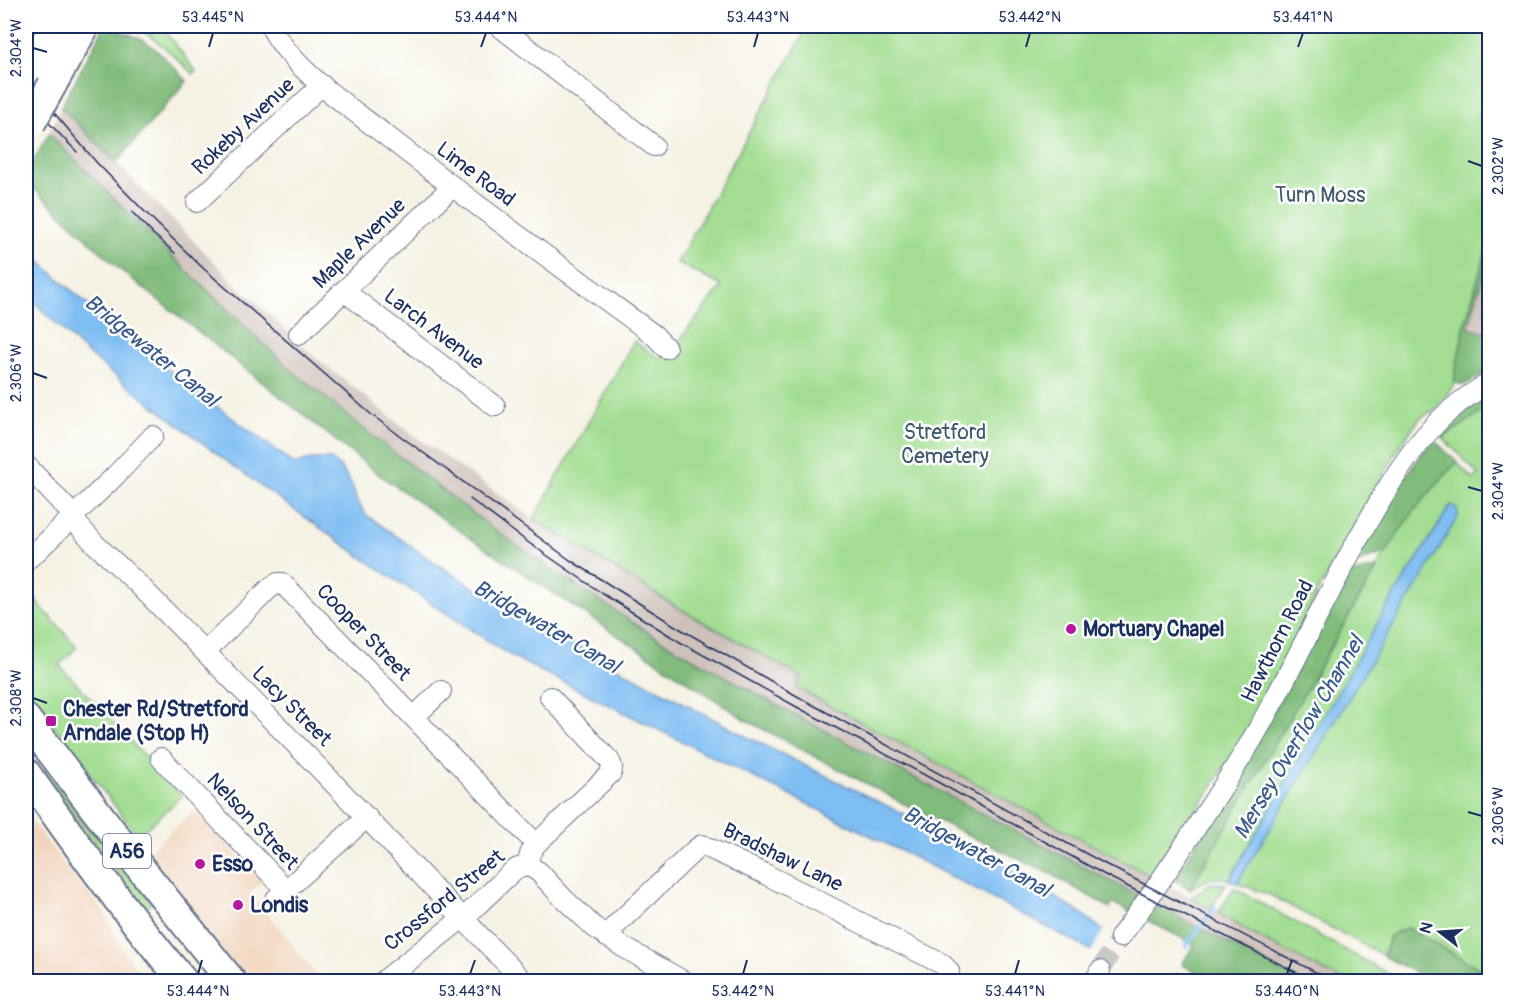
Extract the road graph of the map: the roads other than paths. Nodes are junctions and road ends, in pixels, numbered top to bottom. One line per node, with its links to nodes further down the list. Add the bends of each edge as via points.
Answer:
1 (55, 26): 5 (highway)
2 (85, 26): 7 (highway, bridge)
3 (271, 26): 6 (street, Lime Road, via 289,53)
4 (499, 26): 8 (street)
5 (27, 72)
6 (322, 85): 9 (street, Lime Road); 10 (street, Rokeby Avenue)
7 (28, 127)
8 (654, 146)
9 (452, 187): 11 (street, Maple Avenue); 13 (street, Lime Road, via 654,335)
10 (197, 202)
11 (344, 291): 12 (street, Maple Avenue); 15 (street, Larch Avenue)
12 (299, 334)
13 (666, 348)
14 (1490, 383): 32 (street, Hawthorn Road, via 1451,408 1405,461 1338,575 1267,715)
15 (495, 406)
16 (153, 436): 18 (street)
17 (26, 465): 18 (street, Lacy Street)
18 (73, 515): 19 (street); 20 (street, Lacy Street, via 95,544)
19 (26, 560)
20 (205, 652): 23 (street, Cooper Street, via 278,583); 27 (street, Lacy Street)
21 (441, 691): 23 (street)
22 (550, 697): 28 (street, Crossford Street, via 609,760 612,770)
23 (414, 717): 28 (street, Cooper Street)
24 (26, 719): 34 (highway, A56)
25 (161, 758): 27 (street, Nelson Street, via 281,895)
26 (26, 773): 33 (highway, A56, via 96,871)
27 (367, 817): 30 (street, Lacy Street)
28 (536, 844): 29 (street, Crossford Street, via 528,858)
29 (529, 866): 30 (street, Crossford Street, via 518,868); 31 (street)
30 (463, 918): 35 (street, Crossford Street); 36 (street, Lacy Street)
31 (607, 937): 37 (street); 38 (street, Bradshaw Lane, via 702,845 942,964 949,971)
32 (1120, 937)
33 (184, 981)
34 (232, 981)
35 (382, 981)
36 (524, 981)
37 (686, 981)
38 (948, 981)

